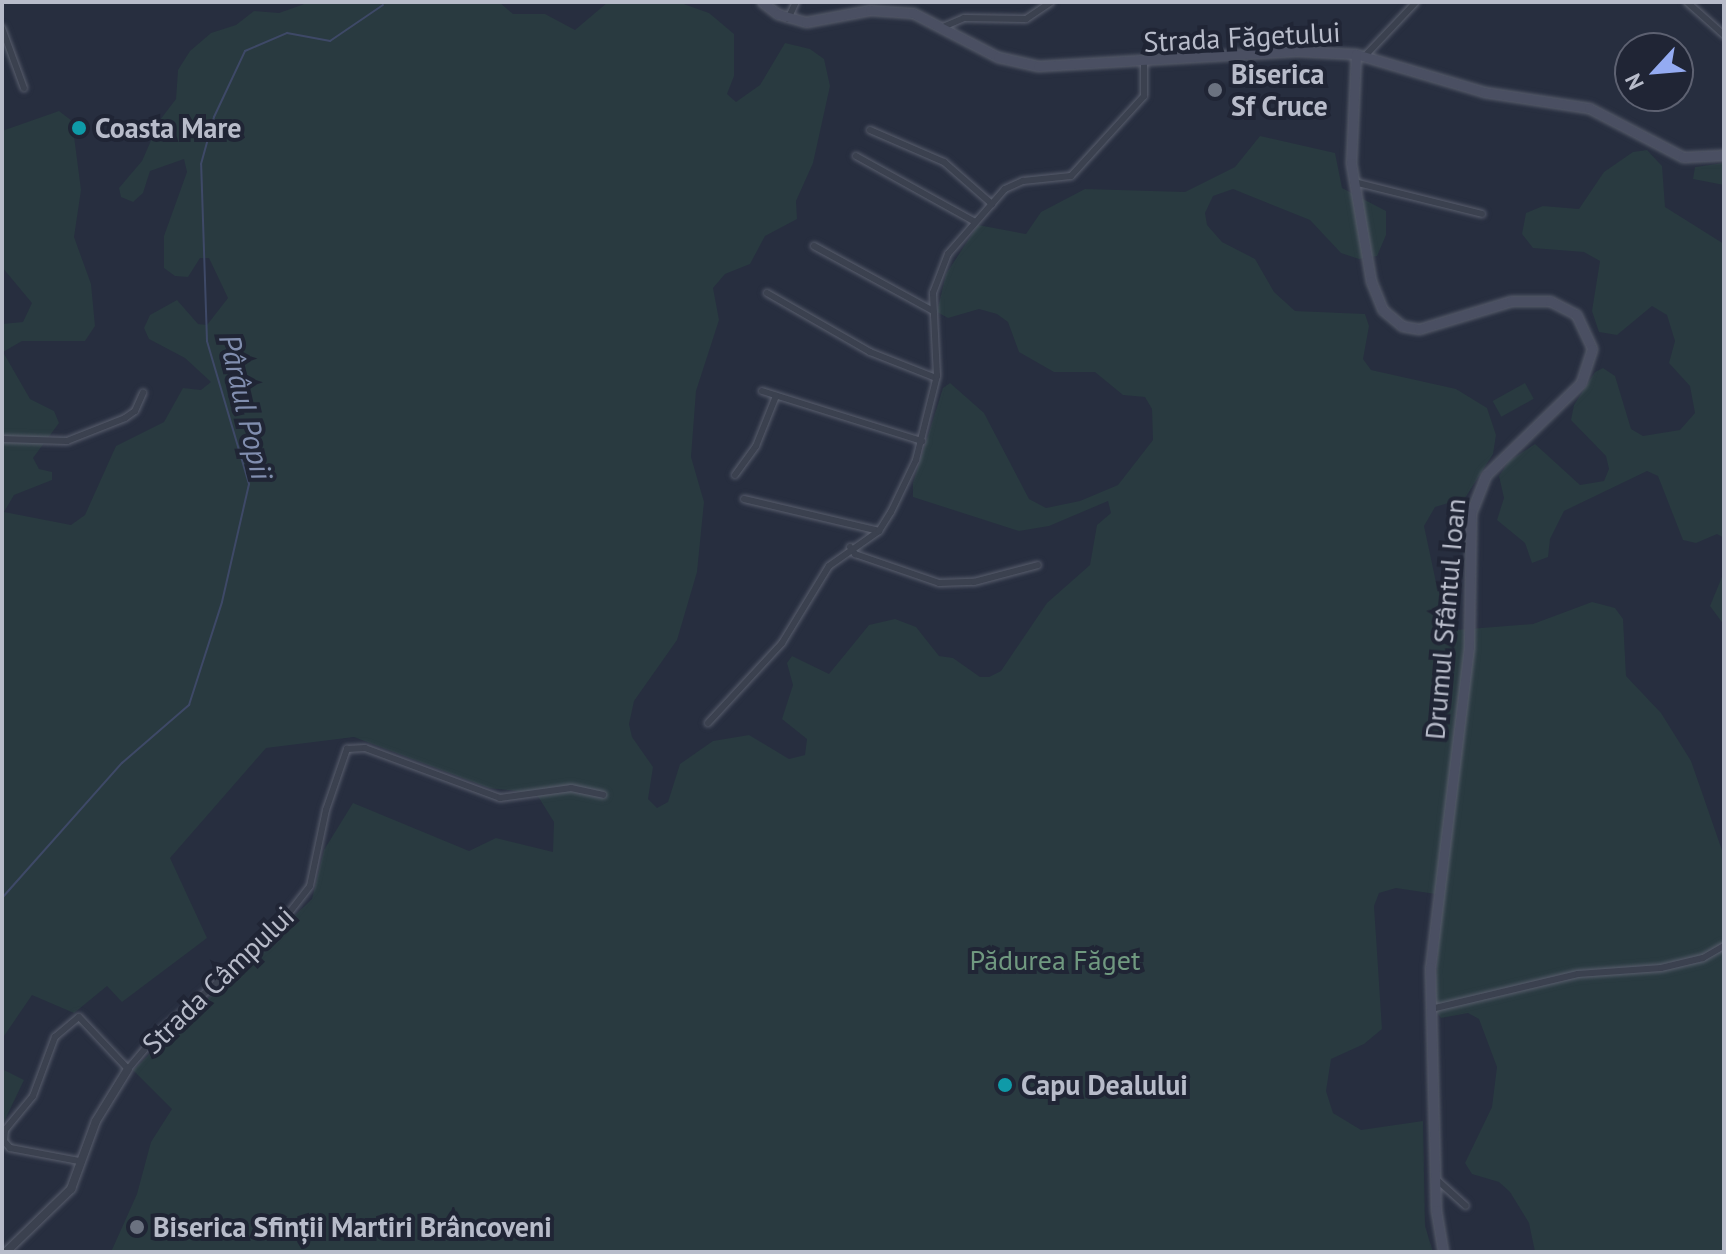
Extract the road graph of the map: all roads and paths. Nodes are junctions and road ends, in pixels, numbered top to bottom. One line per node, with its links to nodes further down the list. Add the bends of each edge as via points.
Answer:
1 (762, 2): 6 (main road)
2 (796, 2): 6 (street)
3 (1051, 2): 7 (street, via 1026,19 964,18)
4 (1416, 2): 10 (street)
5 (1687, 2): 9 (street)
6 (788, 19): 7 (main road, Strada Făgetului, via 806,22 885,9 913,13)
7 (943, 27): 11 (main road, Strada Făgetului, via 998,57 1024,64)
8 (2, 28): 12 (street)
9 (1724, 35)
10 (1360, 55): 11 (main road, Strada Făgetului, via 1297,51); 14 (main road, Strada Făgetului, via 1484,92 1589,108 1683,157); 16 (main road, Drumul Sfântul Ioan)
11 (1144, 63): 17 (street, via 1144,96 1071,176 1023,181)
12 (24, 88)
13 (870, 130): 17 (street, via 944,162)
14 (1724, 155)
15 (856, 156): 19 (street)
16 (1354, 182): 18 (street); 37 (main road, Drumul Sfântul Ioan, via 1374,292 1397,324 1423,329 1511,301 1544,300 1576,314 1592,349 1577,389 1492,469 1473,502 1469,647 1430,967)
17 (992, 204): 19 (street)
18 (1482, 214)
19 (975, 222): 22 (street, via 937,277)
20 (814, 246): 22 (street)
21 (767, 293): 23 (street, via 870,352)
22 (933, 311): 23 (street)
23 (936, 378): 28 (street)
24 (762, 391): 26 (street)
25 (143, 393): 27 (street, via 135,411 125,418 67,441)
26 (776, 396): 28 (street); 29 (street, via 756,446)
27 (2, 439)
28 (922, 441): 31 (street)
29 (735, 475)
30 (744, 499): 31 (street)
31 (879, 531): 32 (street)
32 (850, 547): 33 (street, via 855,554 939,583 974,582); 34 (street, via 829,566 782,643)
33 (1038, 565)
34 (708, 723)
35 (603, 795): 38 (street, Strada Câmpului, via 571,788 513,800 489,796 365,748 347,749 324,818 318,865 298,905 257,950 161,1030)
36 (1724, 946): 37 (street, via 1703,958 1661,968 1578,974)
37 (1431, 1009): 40 (main road, Drumul Sfântul Ioan)
38 (128, 1069): 39 (street, Strada Câmpului, via 105,1103); 39 (street, via 79,1017 50,1045 33,1096 5,1130 10,1148)
39 (79, 1161): 42 (street, Strada Câmpului, via 67,1194)
40 (1436, 1179): 41 (street); 43 (main road, Drumul Sfântul Ioan)
41 (1466, 1206)
42 (6, 1252)
43 (1443, 1252)

